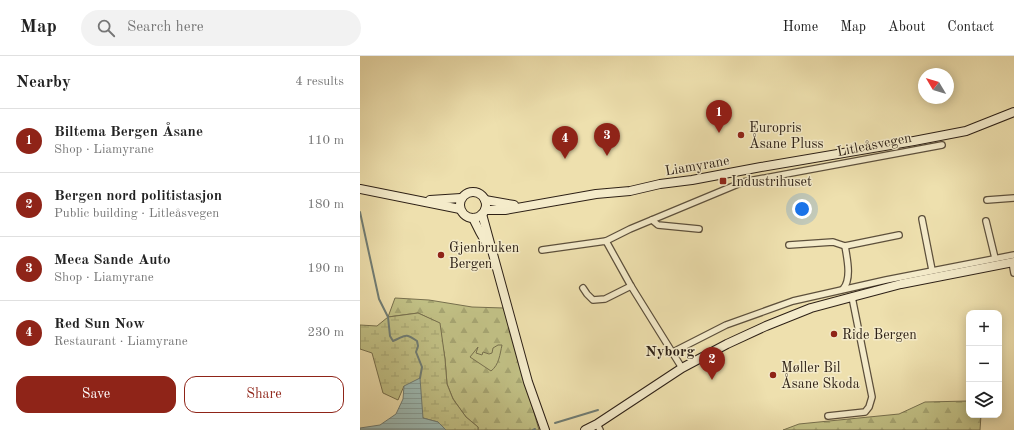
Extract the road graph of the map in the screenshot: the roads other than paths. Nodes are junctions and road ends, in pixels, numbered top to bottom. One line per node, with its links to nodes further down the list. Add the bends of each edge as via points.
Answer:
1 (1014, 112): 9 (main road, Liamyrane, via 966,131 927,139 630,191)
2 (942, 145): 14 (street, Litleåsvegen, via 742,182)
3 (360, 189): 6 (main road)
4 (461, 198): 6 (main road); 7 (main road, via 466,193 475,192); 10 (main road)
5 (1014, 198): 8 (street)
6 (419, 200): 10 (main road)
7 (485, 200): 9 (main road, Liamyrane); 11 (main road)
8 (987, 200)
9 (524, 206): 11 (main road, Liamyrane)
10 (460, 209): 12 (main road, via 465,216)
11 (483, 212): 12 (main road); 22 (main road)
12 (473, 218): 22 (main road)
13 (922, 219): 25 (street)
14 (652, 220): 16 (street, via 658,225); 18 (street, Litleåsvegen)
15 (986, 221): 23 (street)
16 (699, 229)
17 (899, 236): 20 (street)
18 (606, 240): 21 (street, Litleåsvegen); 27 (street)
19 (789, 245): 20 (street, via 833,242)
20 (845, 246): 29 (street, via 848,276)
21 (542, 250)
22 (492, 253): 35 (main road, via 528,382)
23 (996, 258): 24 (street); 25 (street)
24 (1013, 259): 26 (street); 30 (main road)
25 (932, 270): 29 (street)
26 (1014, 273)
27 (631, 286): 28 (street, via 605,299 593,300); 31 (street)
28 (583, 288)
29 (843, 289): 31 (street, via 765,310 726,325)
30 (852, 297): 32 (main road, via 811,308 766,326); 33 (street, via 872,397 865,412)
31 (673, 352): 32 (street)
32 (682, 368): 34 (main road)
33 (828, 416)
34 (598, 427): 36 (main road)
35 (545, 430)
36 (585, 430)

